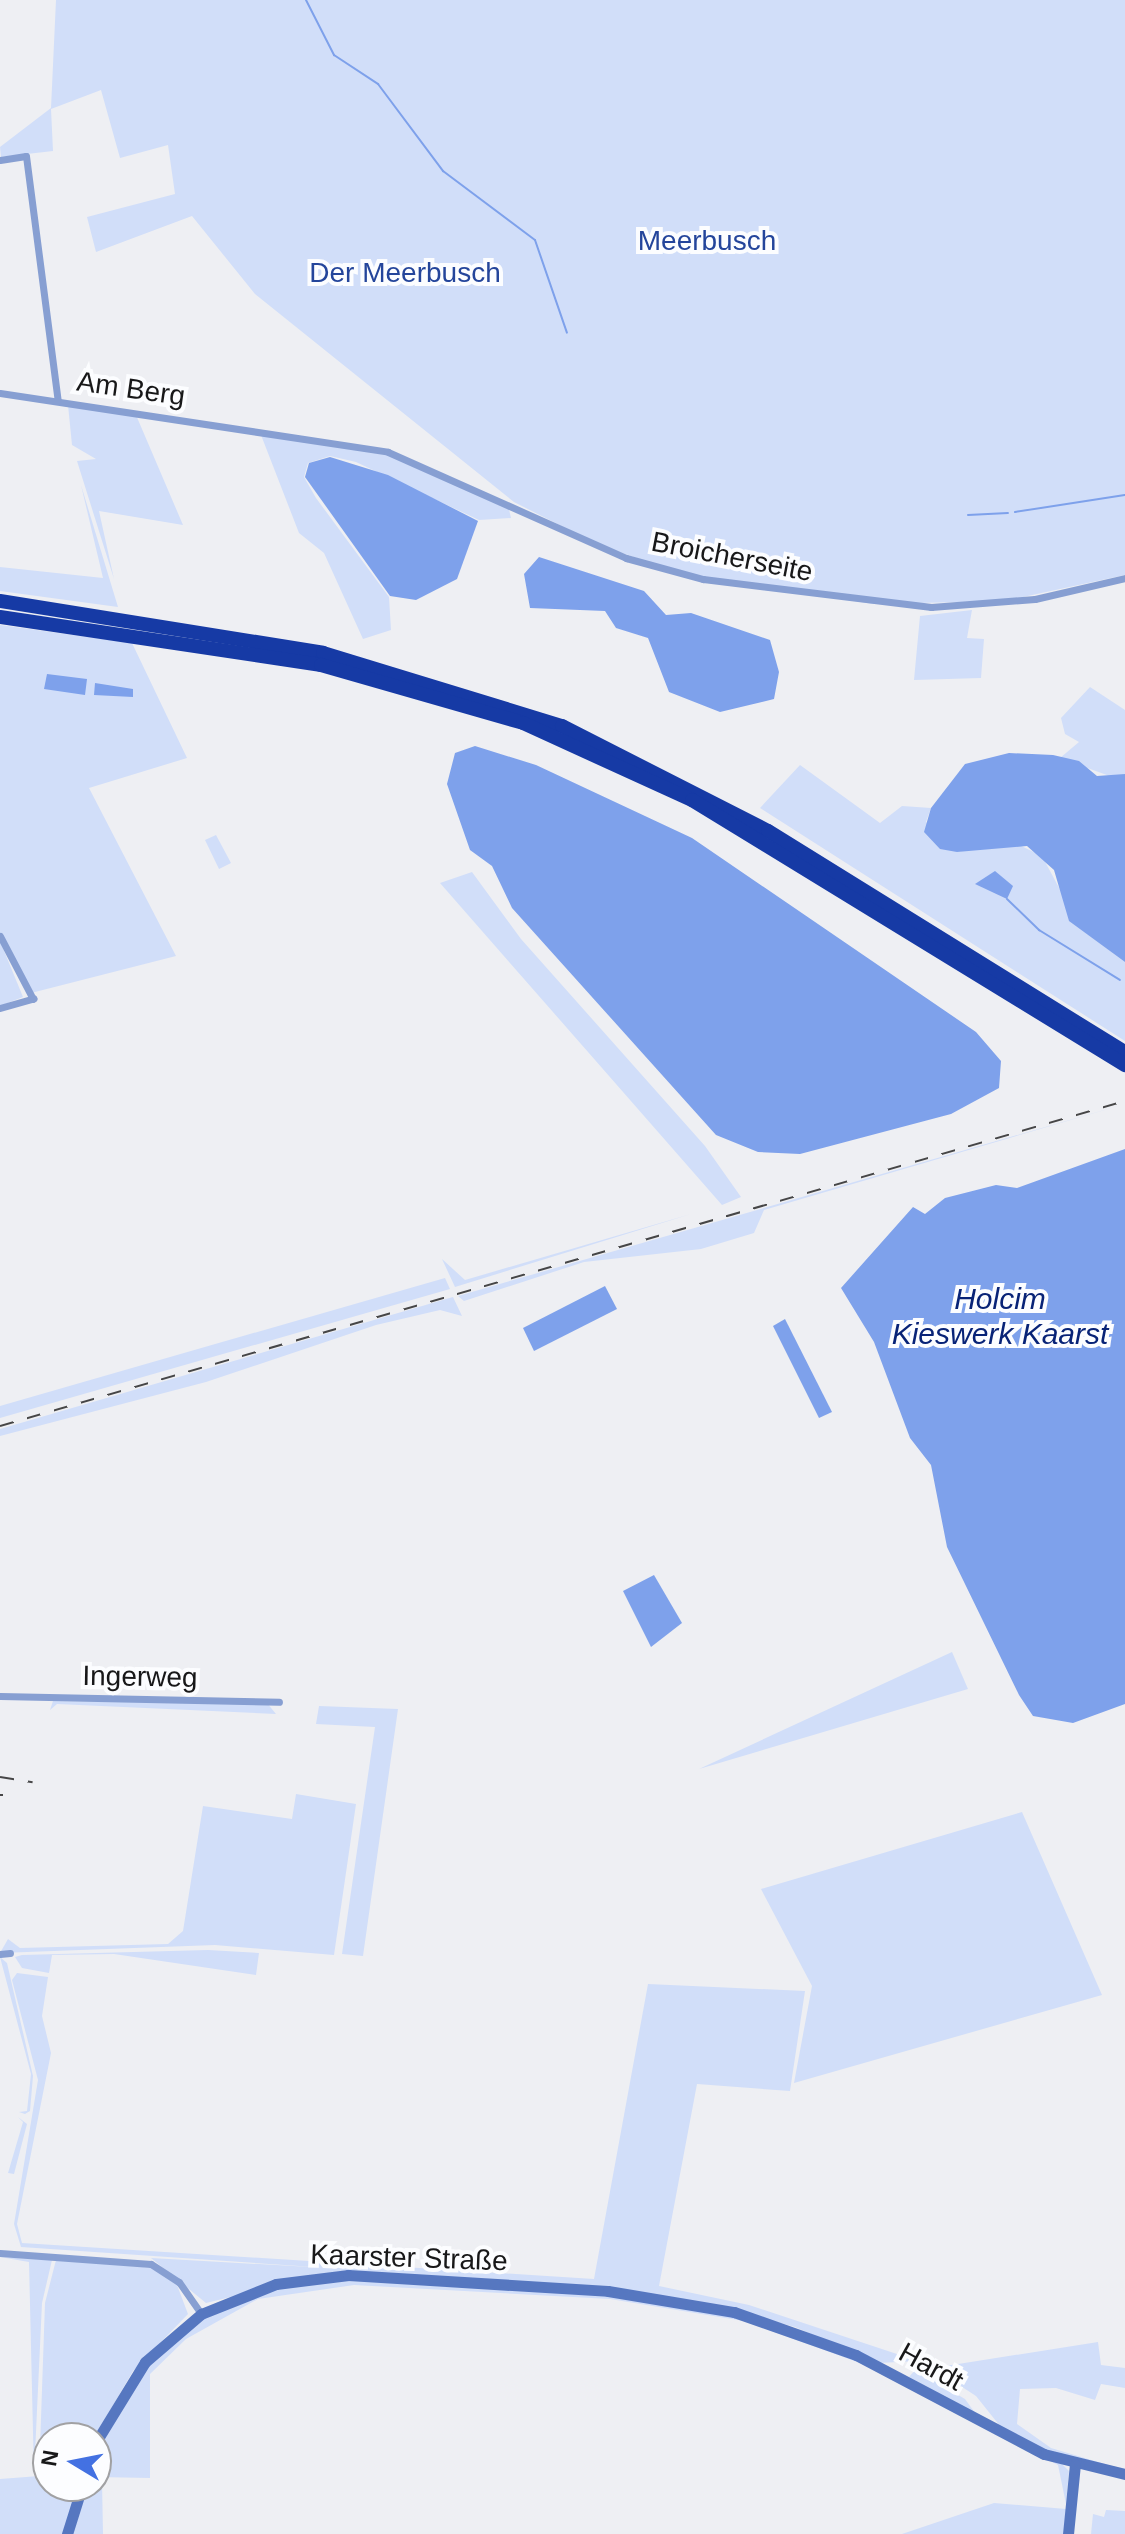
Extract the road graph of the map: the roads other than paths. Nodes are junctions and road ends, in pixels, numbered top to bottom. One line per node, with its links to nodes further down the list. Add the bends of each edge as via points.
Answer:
1 (0, 160): 3 (street, via 26,156)
2 (0, 393): 3 (street, Am Berg)
3 (58, 401): 4 (street, Am Berg)
4 (256, 429): 5 (street, Broicherseite, via 400,456 626,558 703,579 931,607 1024,600)
5 (1125, 578)
6 (0, 601): 10 (highway, via 323,653 562,726 768,831)
7 (0, 617): 10 (highway, via 321,665 534,727 751,834)
8 (0, 936): 9 (street, via 34,998)
9 (0, 1008)
10 (1123, 1058)
11 (0, 1696): 12 (street, Ingerweg)
12 (279, 1702)
13 (10, 1953): 14 (street)
14 (0, 1954)
15 (0, 2253): 16 (street, via 151,2264 179,2282)
16 (201, 2314): 17 (main road, Kaarster Straße, via 276,2284 348,2275 617,2292); 18 (main road, via 137,2372)
17 (761, 2320): 19 (main road, Hardt, via 863,2358)
18 (108, 2422)
19 (1075, 2464): 20 (main road, Hardt); 23 (main road)
20 (1125, 2474)
21 (77, 2502): 22 (main road)
22 (67, 2534)
23 (1068, 2534)

